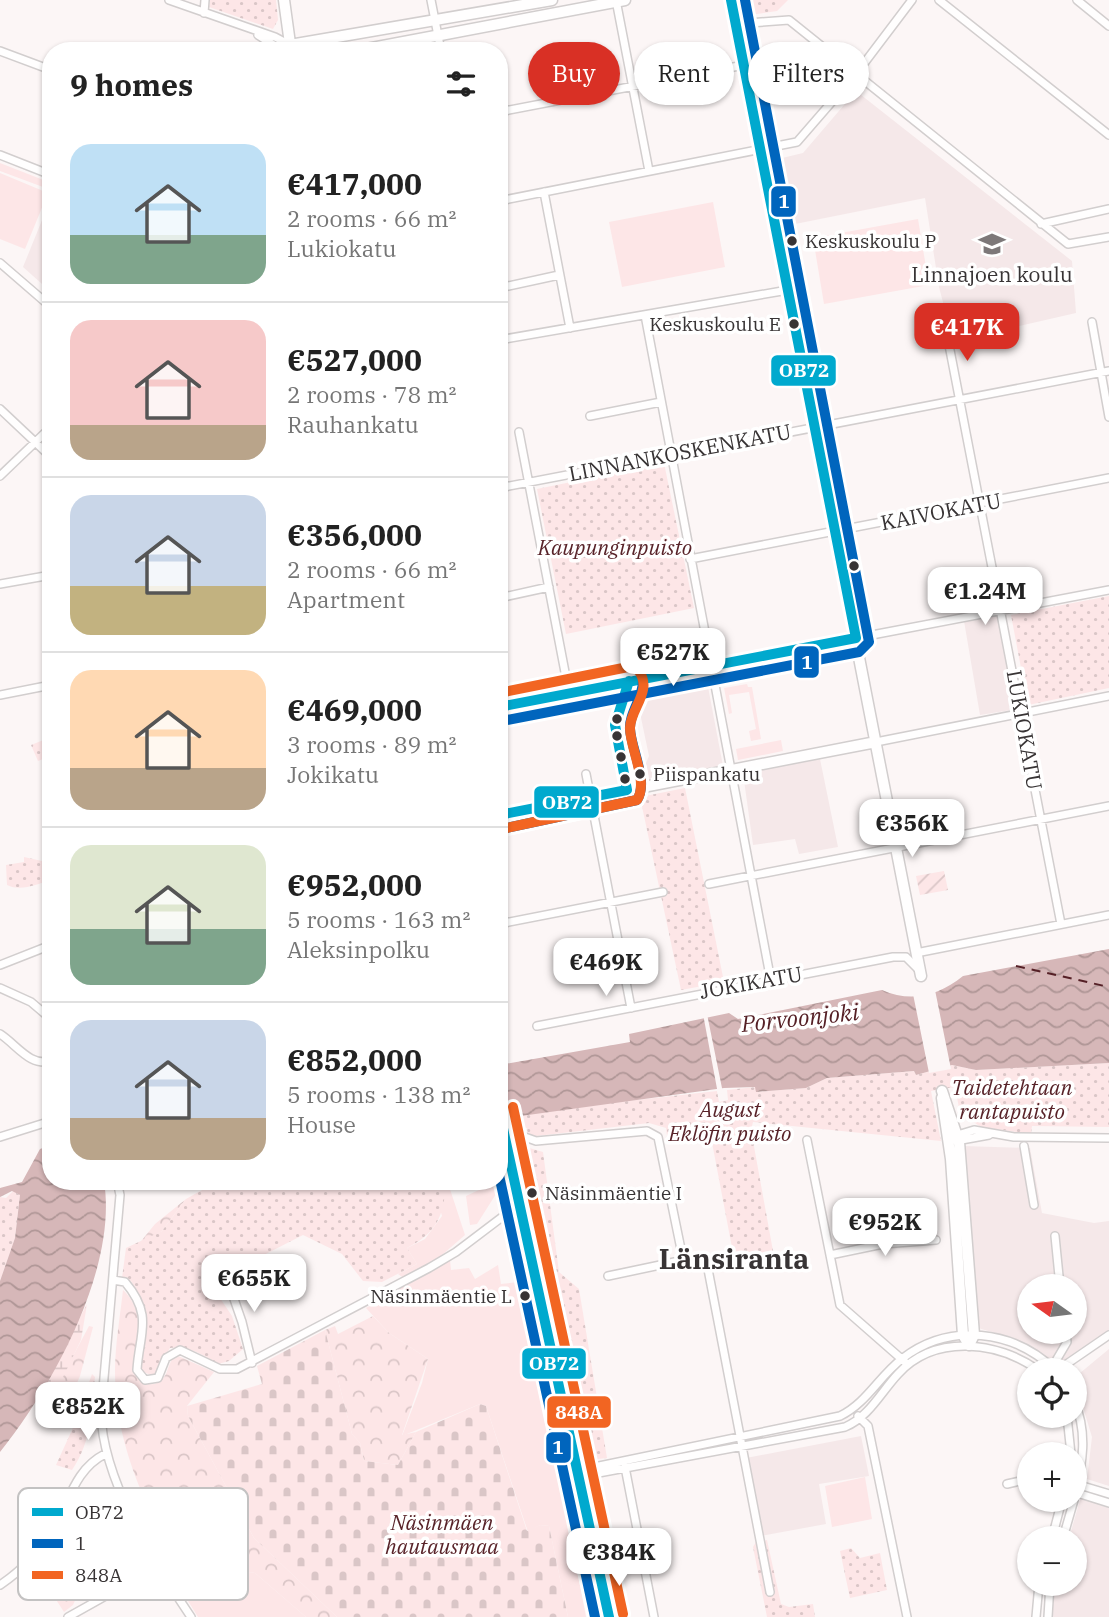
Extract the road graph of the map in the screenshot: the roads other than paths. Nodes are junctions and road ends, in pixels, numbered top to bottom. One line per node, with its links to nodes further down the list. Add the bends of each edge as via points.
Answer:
1 (169, 0): 11 (street)
2 (205, 0): 11 (street)
3 (284, 0): 17 (main road)
4 (431, 0): 12 (street)
5 (552, 0): 12 (main road)
6 (731, 0): 14 (main road)
7 (912, 0): 23 (street)
8 (939, 0): 30 (street)
9 (1077, 0): 13 (street)
10 (619, 1): 15 (main road); 27 (street)
11 (204, 13): 16 (street)
12 (436, 22): 15 (street); 18 (main road)
13 (1109, 26)
14 (737, 27): 21 (street, via 789,20); 24 (main road)
15 (438, 35): 19 (main road); 20 (street)
16 (280, 42)
17 (287, 42)
18 (326, 42)
19 (402, 42)
20 (440, 42)
21 (816, 42)
22 (0, 51): 25 (street)
23 (869, 57)
24 (744, 65): 27 (street); 31 (main road)
25 (42, 67)
26 (869, 85): 38 (street)
27 (632, 86): 29 (street); 34 (street)
28 (829, 105): 31 (street, via 797,142)
29 (508, 110)
30 (1109, 135)
31 (761, 150): 34 (street); 43 (main road)
32 (0, 155): 33 (street)
33 (42, 171)
34 (649, 171): 35 (street)
35 (544, 192): 36 (street); 41 (street)
36 (508, 199)
37 (1109, 209): 38 (street)
38 (1041, 224): 39 (street, via 1068,244)
39 (1109, 237)
40 (0, 263): 44 (street)
41 (559, 275): 42 (street); 47 (street)
42 (508, 286)
43 (788, 290): 45 (street); 56 (main road)
44 (42, 299)
45 (645, 315): 47 (street); 52 (street)
46 (1092, 322): 50 (street)
47 (570, 328): 49 (street)
48 (948, 330): 51 (street, LUKIOKATU)
49 (508, 338)
50 (1105, 372): 51 (street, LINNANKOSKENKATU); 55 (street)
51 (960, 400): 56 (street, LINNANKOSKENKATU); 66 (street, LUKIOKATU)
52 (661, 402): 54 (street); 61 (street)
53 (0, 409): 59 (street)
54 (590, 416)
55 (1109, 416)
56 (815, 427): 61 (street, LINNANKOSKENKATU); 67 (main road)
57 (519, 432): 64 (street)
58 (42, 435): 59 (street)
59 (34, 442): 60 (street); 62 (street)
60 (42, 449)
61 (670, 455): 64 (street, LINNANKOSKENKATU); 68 (street)
62 (0, 476)
63 (1109, 478): 66 (street, KAIVOKATU)
64 (529, 482): 65 (street, LINNANKOSKENKATU); 71 (street)
65 (508, 486)
66 (980, 505): 67 (street, KAIVOKATU); 74 (street, LUKIOKATU)
67 (835, 532): 68 (street, KAIVOKATU); 75 (main road)
68 (691, 559): 76 (street)
69 (42, 577): 70 (street)
70 (0, 584)
71 (549, 587): 73 (street); 78 (street)
72 (1109, 590): 74 (street)
73 (508, 596)
74 (1001, 610): 75 (street); 82 (street, LUKIOKATU)
75 (856, 638): 76 (main road); 83 (main road)
76 (711, 665): 78 (main road); 84 (street)
77 (42, 687): 79 (street)
78 (569, 693): 81 (main road)
79 (0, 695)
80 (1109, 696): 82 (street)
81 (508, 705)
82 (1021, 713): 83 (street); 89 (street, LUKIOKATU)
83 (876, 742): 84 (main road); 90 (main road)
84 (732, 769): 86 (main road); 91 (street)
85 (586, 774): 86 (street)
86 (590, 797): 88 (main road); 94 (street)
87 (1109, 806): 89 (street)
88 (508, 813)
89 (1040, 820): 90 (street); 97 (street, LUKIOKATU)
90 (897, 848): 91 (street); 99 (main road)
91 (751, 876): 92 (street); 102 (street)
92 (709, 884)
93 (663, 892): 94 (street)
94 (610, 902): 96 (street); 104 (street)
95 (1109, 915): 97 (street)
96 (508, 922)
97 (1061, 924): 99 (street)
98 (42, 949): 100 (street)
99 (916, 953): 101 (main road)
100 (0, 965)
101 (920, 973): 102 (street, JOKIKATU, via 906,957 893,957)
102 (771, 981): 104 (street, JOKIKATU)
103 (0, 988): 105 (street)
104 (631, 1008): 106 (street, JOKIKATU)
105 (42, 1011)
106 (537, 1026)
107 (0, 1034): 108 (street, via 30,1060)
108 (42, 1062)
109 (42, 1124): 111 (street)
110 (520, 1129): 123 (street, via 522,1136 536,1142 654,1132 659,1137)
111 (0, 1137)
112 (1109, 1138): 113 (street, via 989,1135)
113 (955, 1139): 128 (main road)
114 (807, 1140): 122 (street)
115 (1024, 1146): 119 (street)
116 (508, 1155): 118 (main road)
117 (119, 1190): 127 (street)
118 (518, 1205): 135 (street, via 456,1252); 143 (main road, via 519,1234)
119 (1034, 1205)
120 (1055, 1236): 125 (street)
121 (936, 1240): 122 (street, via 883,1244)
122 (831, 1255): 134 (street, via 840,1305)
123 (684, 1261): 126 (street); 138 (street, via 697,1258 707,1264)
124 (225, 1273): 135 (street)
125 (1059, 1274)
126 (608, 1276)
127 (113, 1280): 135 (street, via 125,1282 140,1310 145,1326 137,1370 145,1380 158,1378 166,1358 180,1350 220,1369); 140 (street, via 101,1412)
128 (969, 1335): 130 (main road); 131 (street, via 1014,1342); 134 (street, via 923,1346)
129 (1109, 1335): 132 (street)
130 (969, 1345): 133 (street); 134 (street, via 936,1350)
131 (1042, 1358)
132 (1074, 1358)
133 (1017, 1359)
134 (905, 1362): 136 (street); 137 (street)
135 (251, 1363)
136 (854, 1409): 137 (street); 138 (street, via 818,1422)
137 (860, 1418): 139 (street, via 843,1428); 164 (street, via 868,1426)
138 (740, 1437): 139 (street); 141 (street)
139 (742, 1447): 142 (street); 154 (street)
140 (105, 1454): 146 (street, via 90,1462); 147 (street)
141 (623, 1460): 142 (street); 143 (street)
142 (626, 1470): 143 (street); 163 (street)
143 (577, 1474): 161 (main road); 162 (main road)
144 (1017, 1482): 145 (street)
145 (1007, 1484)
146 (74, 1488)
147 (121, 1488)
148 (1087, 1493): 149 (street)
149 (1109, 1494)
150 (1087, 1496): 151 (street)
151 (1109, 1503)
152 (18, 1569): 153 (street)
153 (0, 1585)
154 (770, 1592)
155 (1038, 1596): 165 (street)
156 (1049, 1596): 166 (street)
157 (97, 1600): 159 (street)
158 (180, 1600): 160 (street)
159 (68, 1617)
160 (191, 1617)
161 (598, 1617)
162 (609, 1617)
163 (654, 1617)
164 (907, 1617)
165 (1036, 1617)
166 (1048, 1617)

